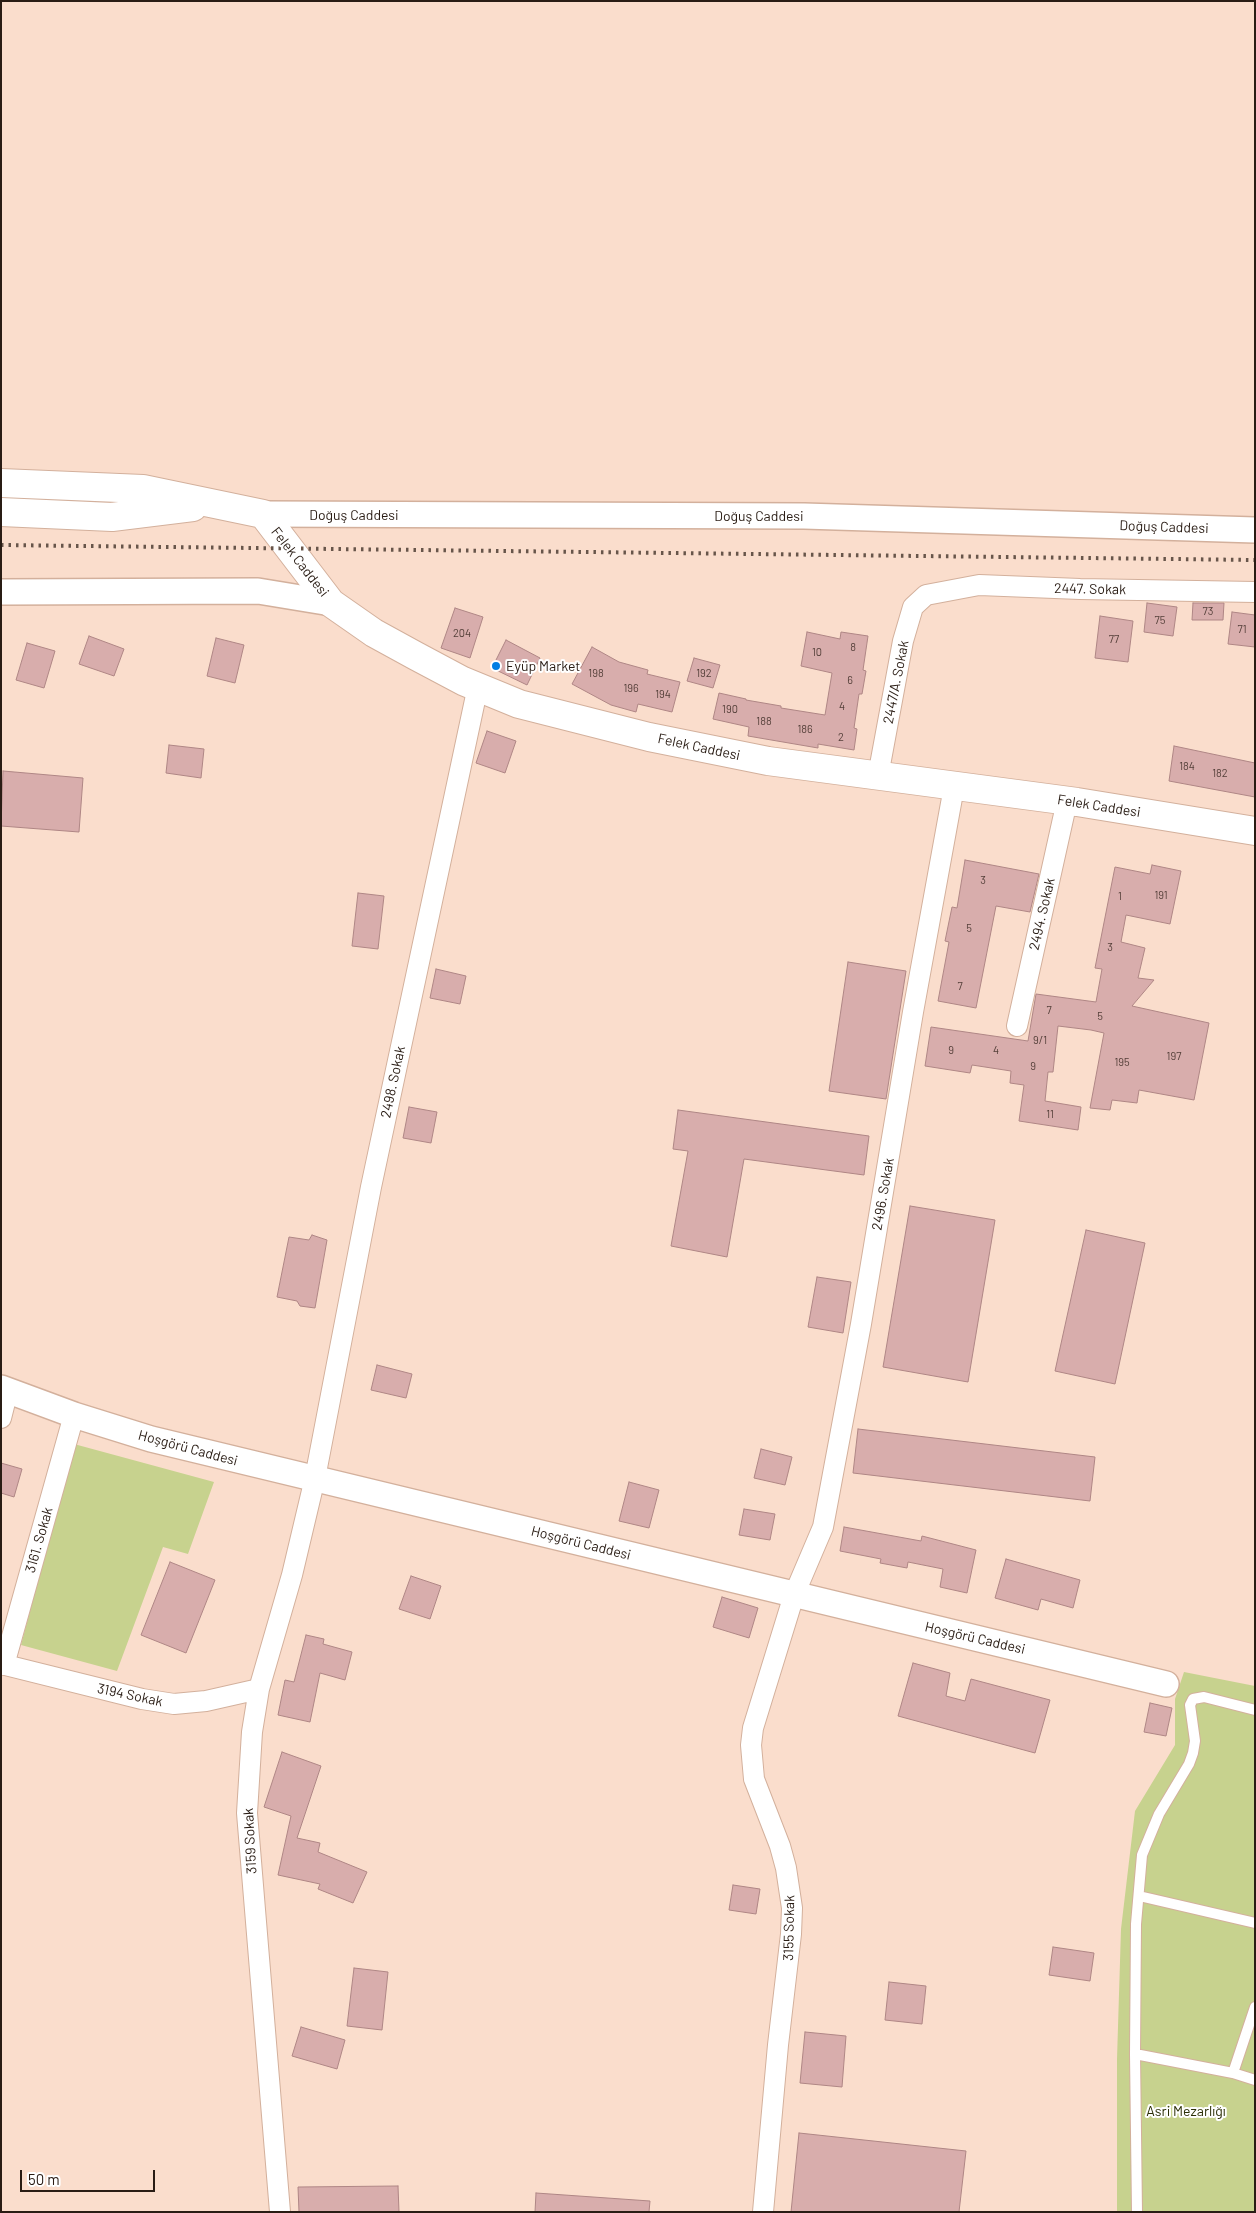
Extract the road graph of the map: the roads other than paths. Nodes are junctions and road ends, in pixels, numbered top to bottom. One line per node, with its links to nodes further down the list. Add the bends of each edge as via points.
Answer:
1 (1, 483): 2 (main road, via 143,489)
2 (212, 505): 3 (main road, via 112,517); 4 (main road, Felek Caddesi)
3 (1, 512)
4 (263, 514): 5 (street, Doğuş Caddesi, via 804,516); 9 (main road, Felek Caddesi)
5 (1255, 530)
6 (1, 592): 9 (street, via 258,591)
7 (1255, 592): 8 (street, 2447. Sokak, via 979,585)
8 (926, 595): 11 (street, 2447/A. Sokak, via 913,607)
9 (332, 603): 10 (main road, Felek Caddesi, via 374,632)
10 (478, 686): 11 (main road, Felek Caddesi, via 519,704 649,737 768,761); 19 (street, 2498. Sokak, via 371,1186)
11 (878, 776): 12 (main road, Felek Caddesi)
12 (954, 787): 13 (main road, Felek Caddesi); 20 (street, 2496. Sokak, via 823,1527)
13 (1067, 801): 14 (main road, Felek Caddesi); 15 (street, 2494. Sokak)
14 (1255, 831)
15 (1017, 1026)
16 (5, 1389): 17 (street, Hoşgörü Caddesi); 18 (street)
17 (74, 1415): 19 (street, Hoşgörü Caddesi, via 151,1439); 21 (street, 3161. Sokak)
18 (1, 1418)
19 (315, 1478): 20 (street, Hoşgörü Caddesi); 23 (street, 3159 Sokak, via 292,1575)
20 (794, 1595): 22 (street, Hoşgörü Caddesi); 32 (street, 3155 Sokak, via 756,1714 751,1745 754,1779 780,1846 792,1908)
21 (3, 1665): 23 (street, 3194 Sokak, via 174,1704 206,1701)
22 (1166, 1684)
23 (259, 1689): 31 (street, 3159 Sokak, via 252,1732 247,1812)
24 (1255, 1710): 25 (lane, via 1204,1697 1193,1700 1190,1705 1193,1753 1159,1814 1142,1855)
25 (1139, 1896): 26 (lane); 28 (lane)
26 (1255, 1923)
27 (1255, 2007): 29 (lane)
28 (1135, 2054): 29 (lane); 33 (lane)
29 (1233, 2073): 30 (lane)
30 (1255, 2080)
31 (280, 2212)
32 (763, 2212)
33 (1137, 2212)

